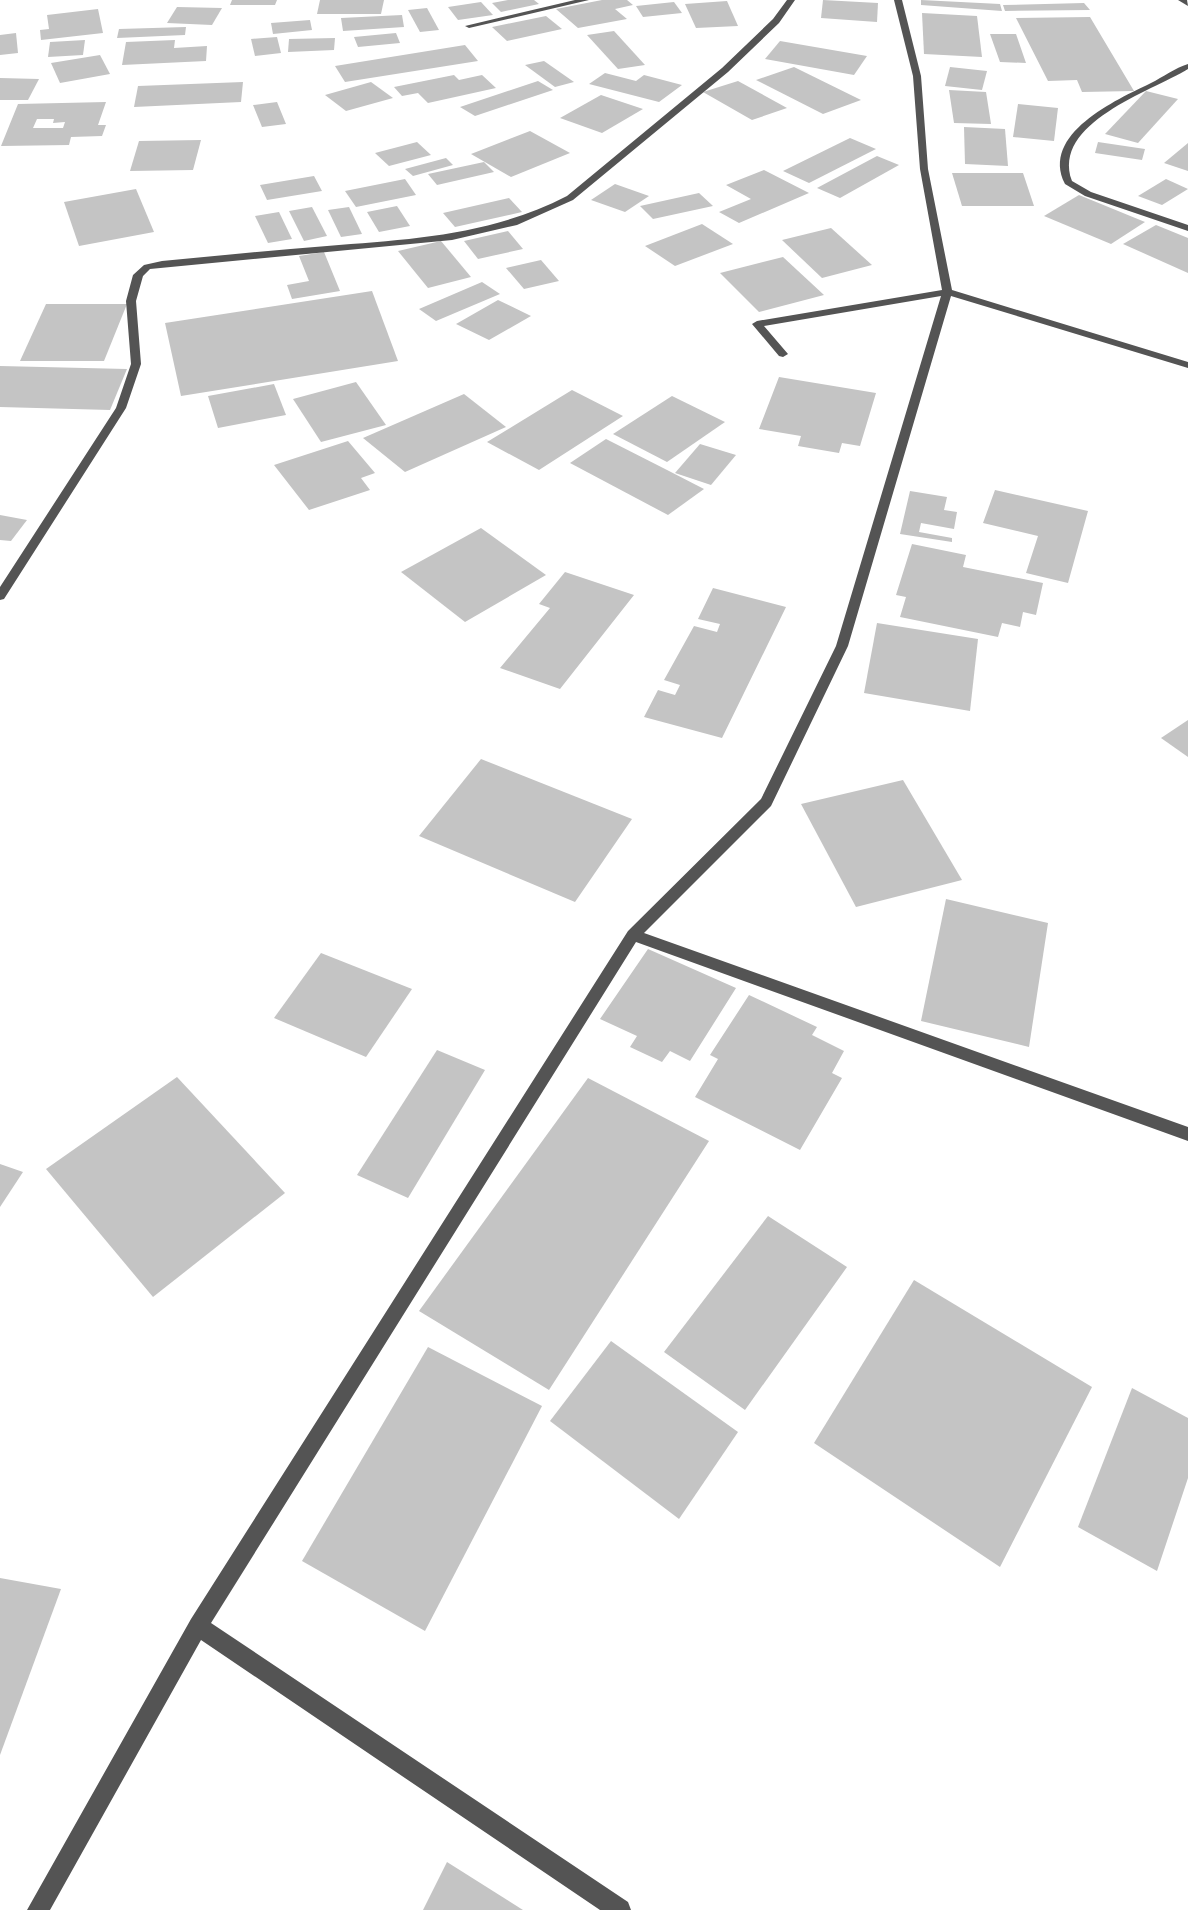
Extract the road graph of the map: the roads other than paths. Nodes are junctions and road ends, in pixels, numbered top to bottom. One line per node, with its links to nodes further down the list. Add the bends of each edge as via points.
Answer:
1 (585, 0): 6 (street)
2 (791, 0): 12 (street, via 776,21 725,70 570,198 546,212 480,232 147,267 138,275 131,301 136,364 121,408)
3 (898, 0): 9 (street, via 917,76 924,169)
4 (1182, 0): 5 (street)
5 (1188, 4)
6 (469, 26)
7 (1188, 66): 8 (street, via 1123,98 1092,120 1070,142 1063,163 1068,182 1088,194)
8 (1188, 228)
9 (947, 292): 10 (street, via 757,324); 11 (street); 13 (street, via 842,646 766,802)
10 (783, 354)
11 (1188, 365)
12 (0, 596)
13 (633, 935): 14 (street); 15 (street)
14 (1188, 1134)
15 (198, 1626): 16 (street); 17 (street)
16 (38, 1910)
17 (621, 1910)

